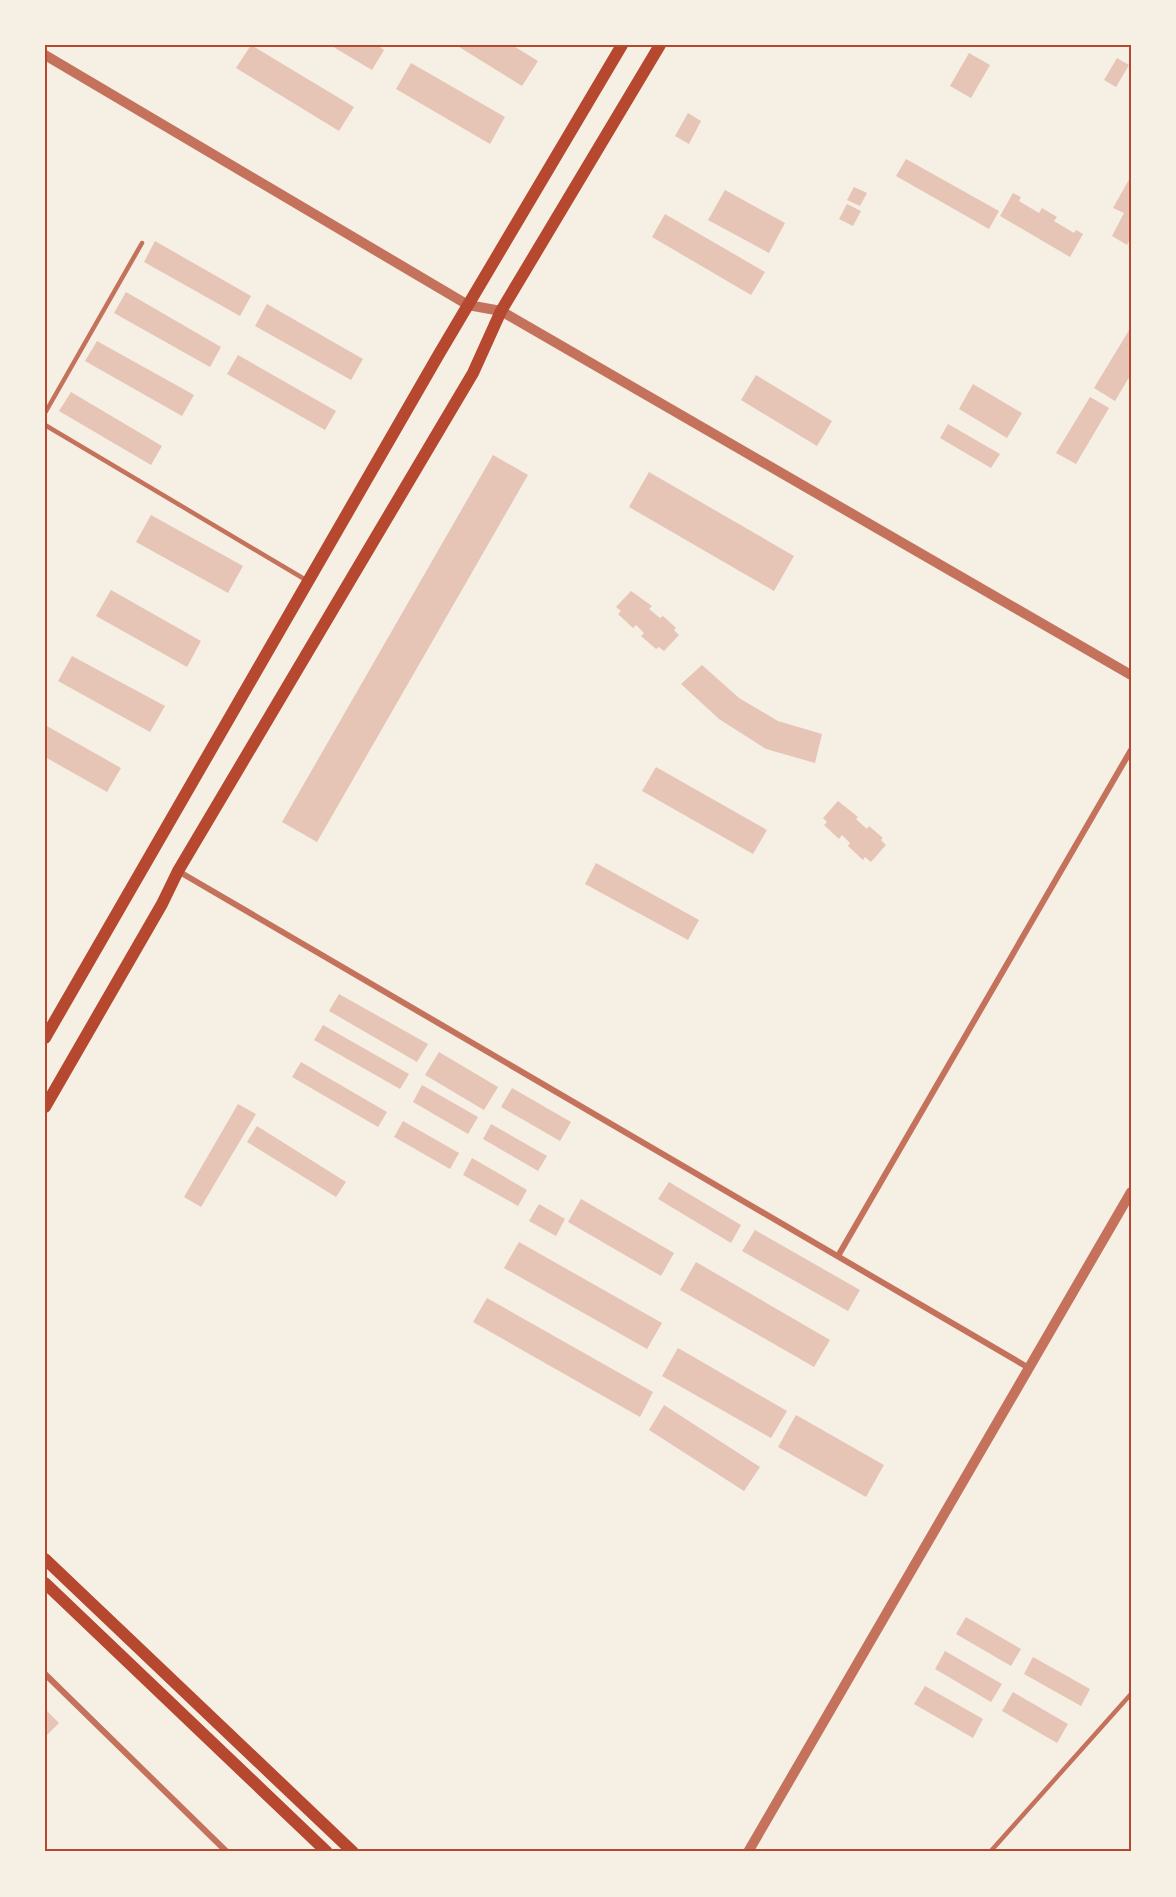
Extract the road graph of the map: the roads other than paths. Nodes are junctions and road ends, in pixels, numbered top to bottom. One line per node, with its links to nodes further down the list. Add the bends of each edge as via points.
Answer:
1 (622, 45): 5 (main road)
2 (660, 45): 6 (main road)
3 (45, 55): 5 (street)
4 (142, 243): 7 (lane)
5 (468, 305): 6 (street); 9 (main road)
6 (501, 311): 10 (street); 12 (main road, via 473,373)
7 (45, 413)
8 (45, 424): 9 (lane)
9 (309, 582): 13 (main road)
10 (1131, 675)
11 (1131, 750): 16 (street)
12 (178, 871): 14 (main road); 16 (street)
13 (45, 1038)
14 (45, 1107)
15 (1131, 1192): 17 (street)
16 (837, 1256): 17 (street)
17 (1029, 1368): 25 (street)
18 (45, 1559): 24 (main road)
19 (45, 1583): 23 (main road)
20 (45, 1674): 22 (street)
21 (1131, 1694): 26 (lane)
22 (227, 1852)
23 (327, 1852)
24 (353, 1852)
25 (748, 1852)
26 (990, 1852)

